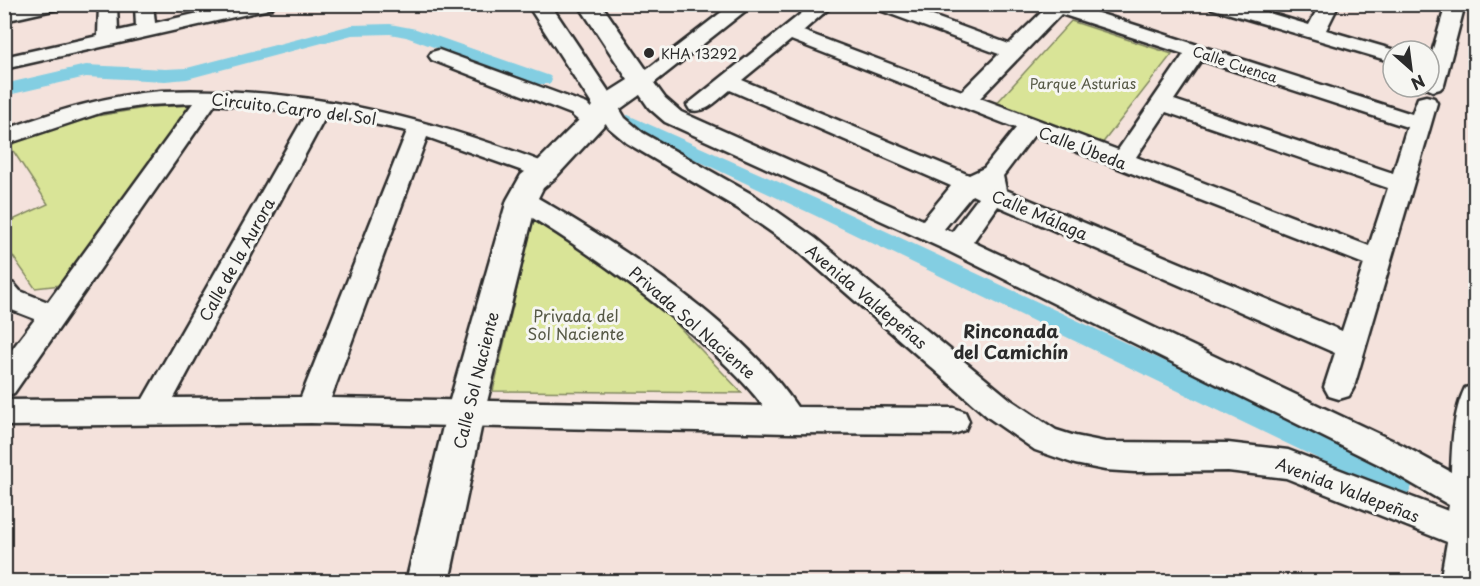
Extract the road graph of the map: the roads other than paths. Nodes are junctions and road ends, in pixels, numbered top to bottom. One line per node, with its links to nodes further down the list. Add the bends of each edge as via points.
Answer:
1 (55, 4): 14 (street)
2 (108, 4): 18 (street)
3 (144, 4): 15 (street)
4 (266, 4): 15 (street)
5 (538, 4): 34 (street, Avenida Valdepeñas)
6 (589, 4): 25 (street)
7 (746, 4): 25 (street, via 666,62)
8 (825, 4): 16 (street)
9 (881, 4): 19 (street)
10 (1216, 4): 17 (street)
11 (1330, 4): 17 (street)
12 (1456, 4): 21 (street)
13 (1053, 6): 19 (street); 20 (street, Calle Cuenca)
14 (4, 15)
15 (146, 32): 18 (street)
16 (790, 33): 26 (street); 30 (street, Calle Úbeda)
17 (1314, 33): 22 (street)
18 (108, 40): 24 (street)
19 (1012, 52): 30 (street)
20 (1196, 52): 27 (street, Calle Cuenca); 31 (street)
21 (1441, 52)
22 (1381, 53)
23 (439, 56): 34 (street)
24 (4, 63)
25 (638, 76): 34 (street, Calle Sol Naciente); 43 (street, via 657,103 673,117)
26 (728, 82): 32 (street); 40 (street)
27 (1381, 82)
28 (208, 97): 33 (street, Circuito Carro del Sol); 37 (street, Circuito Carro del Sol, via 125,101); 47 (street)
29 (1426, 99): 42 (street)
30 (964, 102): 35 (street, Calle Úbeda)
31 (1162, 103): 38 (street); 42 (street)
32 (698, 105)
33 (320, 107): 36 (street, Circuito Carro del Sol); 53 (street, Calle de la Aurora)
34 (594, 107): 39 (street, Calle Sol Naciente); 58 (street, Avenida Valdepeñas, via 635,138 746,202 807,244 1000,409 1047,440 1116,457 1260,457 1288,464)
35 (1029, 126): 38 (street, Calle Úbeda); 41 (street)
36 (420, 127): 39 (street, Circuito Carro del Sol); 52 (street)
37 (4, 138)
38 (1122, 161): 45 (street, Calle Úbeda)
39 (532, 179): 55 (street, Calle Sol Naciente); 56 (street, Privada Sol Naciente, via 755,375)
40 (969, 184): 41 (street); 43 (street)
41 (993, 184): 44 (street); 48 (street, Calle Málaga)
42 (1402, 184): 45 (street)
43 (928, 231): 44 (street)
44 (957, 244): 58 (street, via 1391,455)
45 (1378, 259): 48 (street)
46 (4, 291): 47 (street, via 10,298)
47 (52, 315): 49 (street)
48 (1352, 346): 50 (street)
49 (4, 384)
50 (1339, 387)
51 (1476, 398): 58 (street, via 1468,447)
52 (311, 410): 53 (street); 55 (street)
53 (152, 411): 54 (street)
54 (4, 413)
55 (465, 414): 56 (street); 59 (street, Calle Sol Naciente)
56 (789, 420): 57 (street)
57 (954, 421)
58 (1466, 543)
59 (427, 582)

